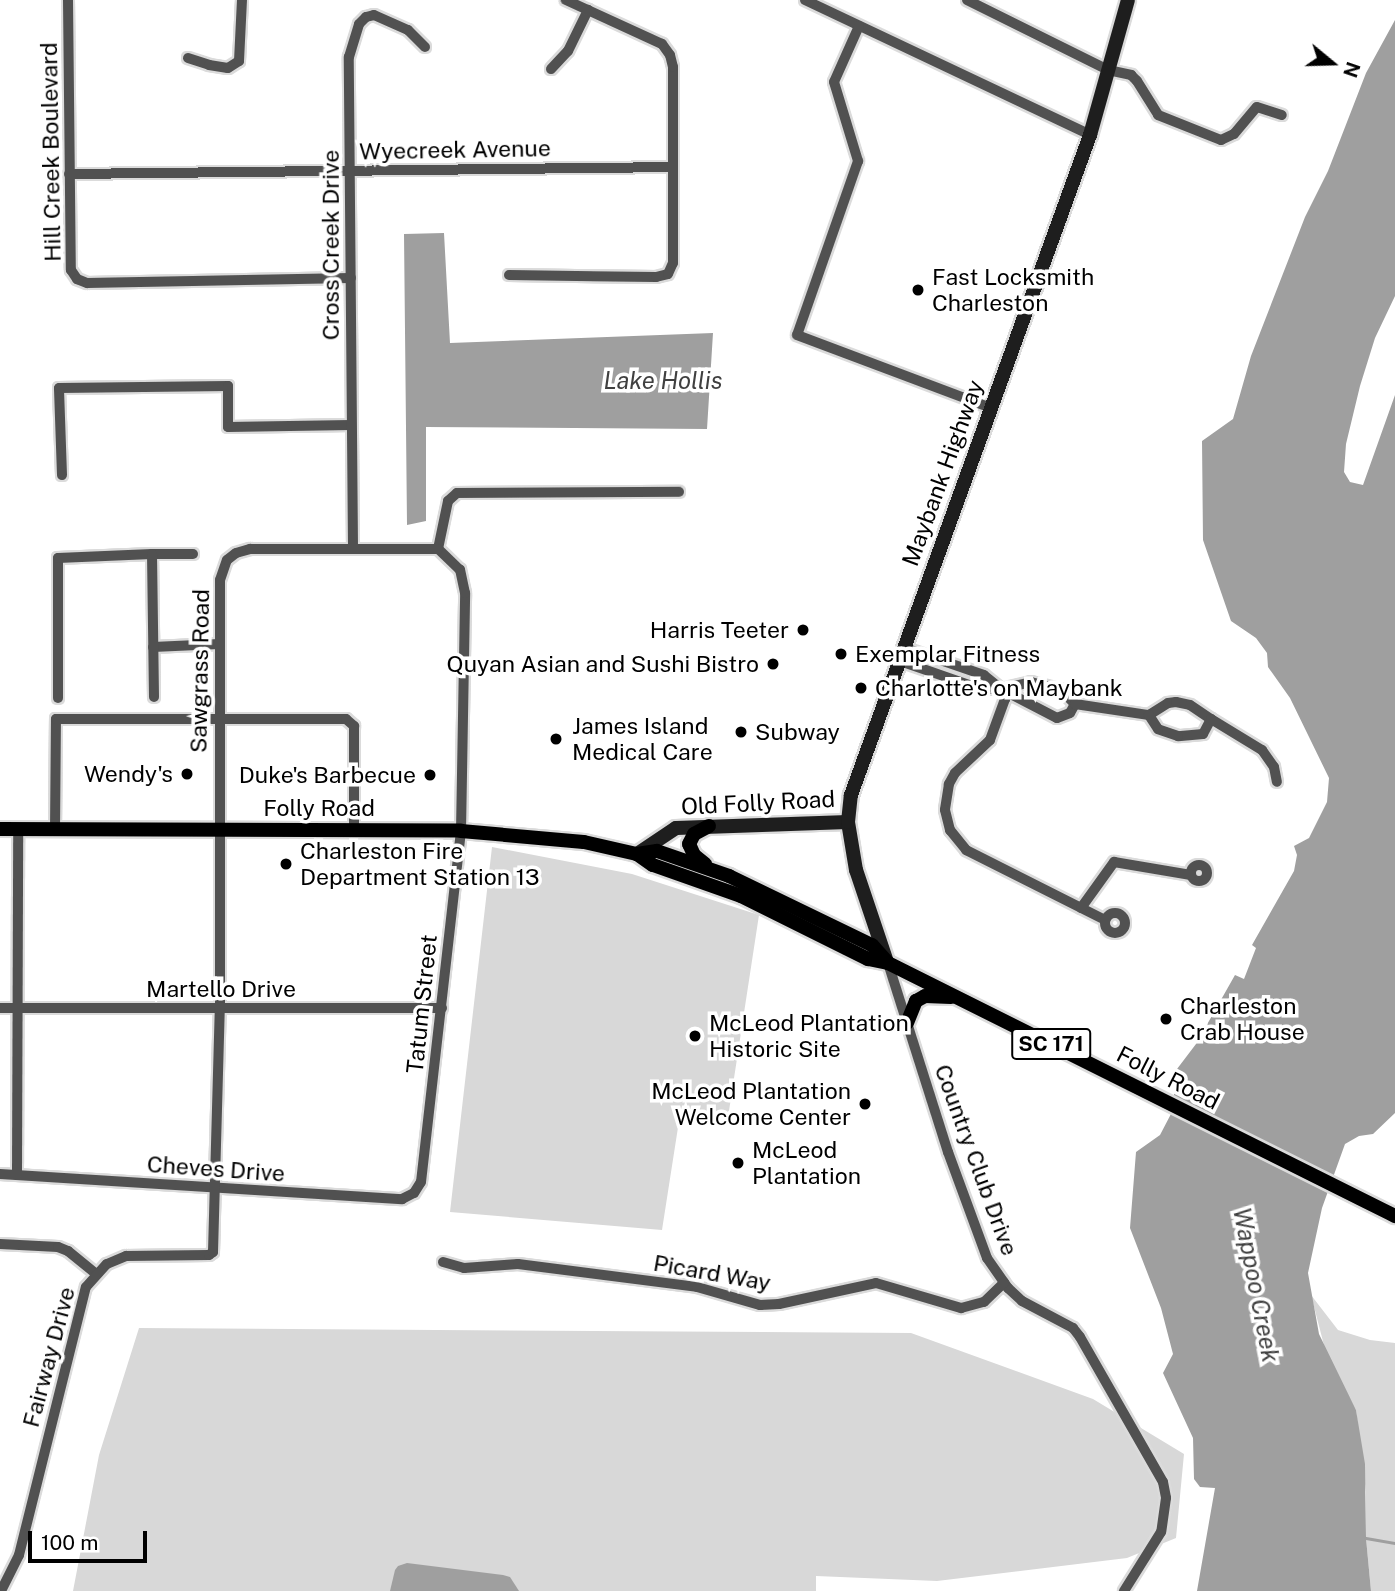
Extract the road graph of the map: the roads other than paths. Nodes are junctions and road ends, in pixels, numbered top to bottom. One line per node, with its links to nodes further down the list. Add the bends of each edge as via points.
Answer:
1 (68, 0): 17 (street, Hill Creek Boulevard)
2 (242, 0): 10 (street, via 239,61 228,68)
3 (566, 0): 7 (street)
4 (805, 0): 8 (street)
5 (967, 0): 12 (street)
6 (1128, 0): 12 (main road, Maybank Highway)
7 (588, 10): 11 (street, via 568,51); 15 (street, via 662,44 670,55)
8 (859, 26): 14 (street); 20 (street, via 834,82 858,161 797,335)
9 (425, 47): 16 (street, Cross Creek Drive, via 408,30 374,15 359,23 349,57)
10 (188, 58)
11 (551, 69)
12 (1108, 71): 13 (street, via 1138,80 1158,116 1221,140 1234,134 1256,107); 14 (main road, Maybank Highway)
13 (1282, 116)
14 (1090, 135): 20 (main road, Maybank Highway)
15 (673, 167): 16 (street, Wyecreek Avenue); 18 (street, via 673,263 668,274)
16 (350, 171): 17 (street, Wyecreek Avenue); 19 (street, Cross Creek Drive)
17 (69, 174): 19 (street, Hill Creek Boulevard, via 71,270 87,283)
18 (509, 275)
19 (351, 278): 21 (street, Cross Creek Drive)
20 (991, 408): 30 (main road, Maybank Highway)
21 (351, 425): 22 (street, via 228,427 228,386 59,388); 24 (street, Cross Creek Drive)
22 (62, 475)
23 (679, 492): 25 (street, via 457,493 447,501)
24 (353, 547): 25 (street, Sawgrass Road); 28 (street, Sawgrass Road, via 236,553 227,560 220,580)
25 (438, 549): 46 (street, via 455,562 464,581)
26 (152, 554): 27 (street); 29 (street); 33 (street, via 58,558)
27 (193, 554)
28 (219, 644): 29 (street); 36 (street, Sawgrass Road)
29 (153, 647): 32 (street)
30 (903, 655): 31 (street, via 981,689); 39 (main road, Maybank Highway, via 863,757)
31 (1001, 689): 34 (street, via 1031,682 1048,684); 34 (street, via 1057,718 1070,713); 50 (street, via 1005,699 990,740 949,784 945,810 950,830 966,850)
32 (154, 697)
33 (58, 698)
34 (1075, 704): 35 (street)
35 (1149, 715): 37 (street, via 1176,702); 37 (street, via 1158,729 1185,736 1203,734)
36 (218, 719): 43 (street, via 56,719); 44 (street, Sawgrass Road); 45 (street, via 351,721)
37 (1212, 719): 38 (street, via 1262,750 1274,766)
38 (1278, 782)
39 (848, 822): 40 (main road, Old Folly Road); 52 (main road, Maybank Highway, via 856,870)
40 (709, 826): 47 (main road, Old Folly Road, via 676,828); 48 (main road, via 694,834 690,850)
41 (0, 829): 42 (main road, Folly Road)
42 (18, 829): 43 (main road, Folly Road); 55 (street)
43 (55, 830): 44 (main road, Folly Road)
44 (218, 830): 45 (main road, Folly Road); 56 (street, Sawgrass Road)
45 (354, 831): 46 (main road, Folly Road)
46 (461, 831): 47 (main road, Folly Road, via 583,842); 57 (street, Tatum Street)
47 (637, 854): 48 (main road, Folly Road, via 657,851); 52 (main road, Folly Road, via 653,865 741,896 868,959)
48 (721, 873): 52 (main road, Folly Road, via 872,945)
49 (1191, 875): 50 (street, via 1114,862)
50 (1081, 908): 51 (street)
51 (1105, 920)
52 (888, 963): 53 (main road, Folly Road / SC 171); 58 (street, Country Club Drive)
53 (960, 998): 58 (main road, via 925,996 911,1008); 63 (main road, Folly Road / SC 171)
54 (0, 1008): 55 (street, Martello Drive)
55 (18, 1008): 56 (street, Martello Drive); 60 (street)
56 (220, 1008): 57 (street, Martello Drive); 62 (street, Sawgrass Road)
57 (442, 1008): 61 (street, Tatum Street)
58 (907, 1023): 67 (street, Country Club Drive, via 952,1164 988,1258)
59 (0, 1174): 60 (street, Cheves Drive)
60 (17, 1175): 62 (street, Cheves Drive)
61 (421, 1182): 62 (street, Cheves Drive, via 414,1193 402,1199)
62 (217, 1189): 66 (street, Fairway Drive, via 215,1242 209,1255 137,1254)
63 (1392, 1215)
64 (0, 1244): 66 (street, via 58,1247)
65 (443, 1262): 67 (street, Picard Way, via 464,1268 518,1264 696,1287 760,1305 876,1283 961,1308 984,1302)
66 (95, 1273): 68 (street, Fairway Drive, via 79,1303 19,1555)
67 (1004, 1283): 69 (street, Country Club Drive, via 1022,1301 1073,1328 1163,1482 1166,1498 1161,1532)
68 (1, 1591)
69 (1124, 1591)

